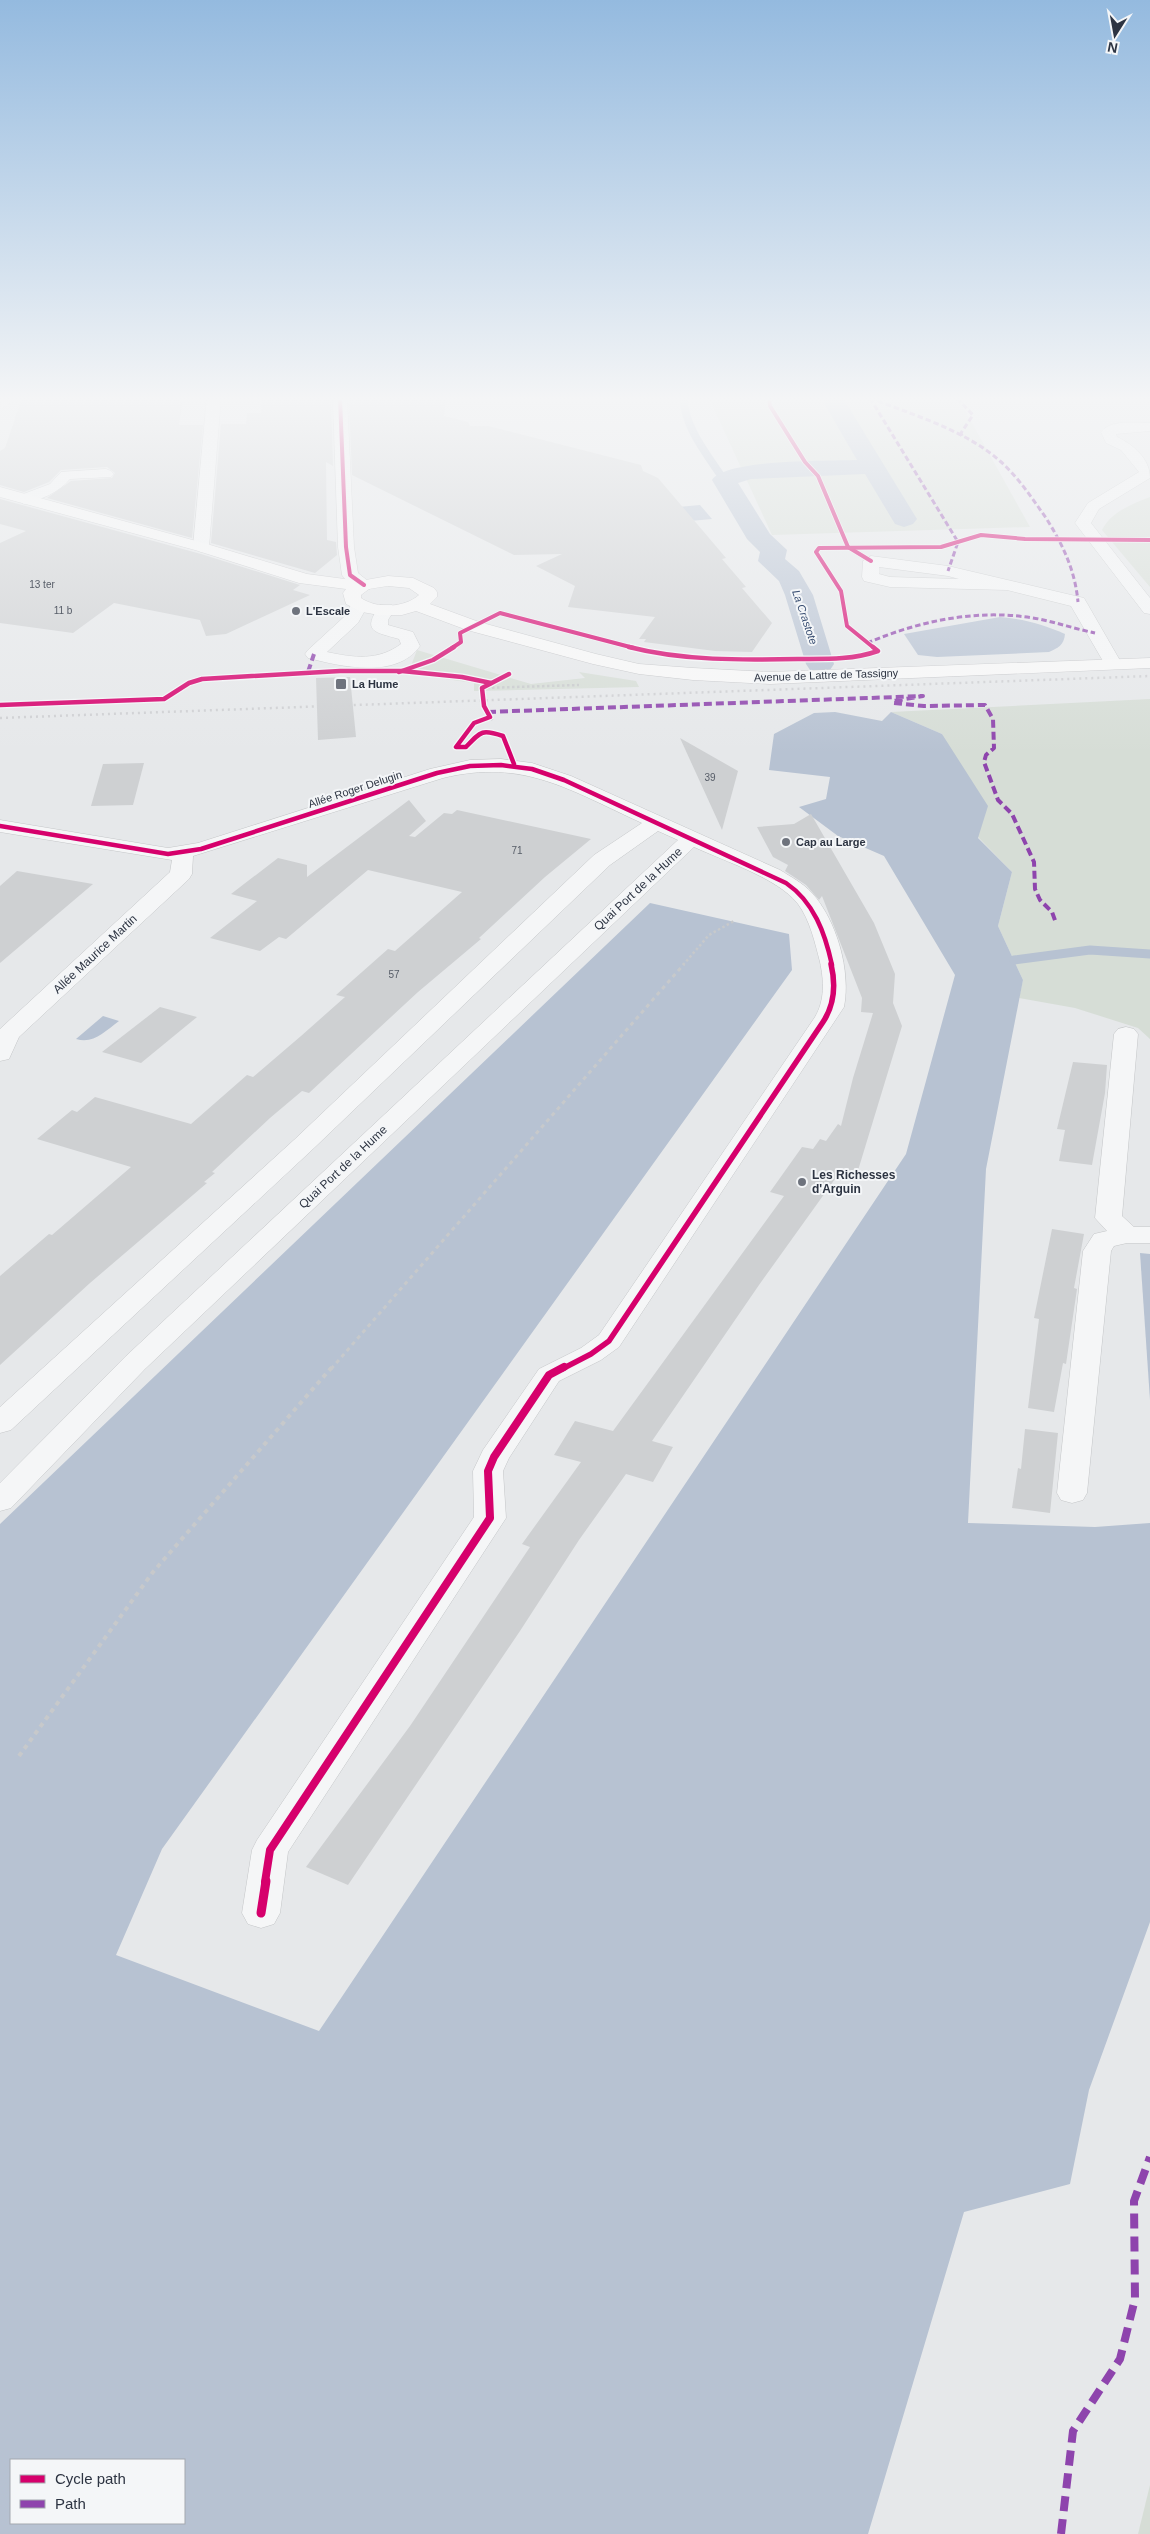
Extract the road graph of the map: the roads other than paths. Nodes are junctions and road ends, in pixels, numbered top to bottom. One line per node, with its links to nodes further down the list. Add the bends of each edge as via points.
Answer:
1 (63, 516): 8 (main road)
2 (88, 516): 6 (main road)
3 (204, 516): 6 (street)
4 (345, 516): 8 (street, via 350,575)
5 (1084, 516): 10 (street, via 1083,523)
6 (202, 547): 8 (main road)
7 (1008, 585): 7 (street, via 948,571 871,561 870,576 890,582); 13 (street, via 1078,602)
8 (359, 593): 9 (main road, via 388,581 412,583 428,592 428,597); 11 (main road); 11 (street, via 352,620 314,654 372,664 397,658 411,646 407,636 380,628 379,620)
9 (416, 605): 11 (main road); 13 (main road, Avenue de Lattre de Tassigny, via 507,635 631,667 722,676 770,678)
10 (1150, 608)
11 (386, 609)
12 (1150, 663): 13 (main road, Avenue de Lattre de Tassigny)
13 (1113, 664)
14 (657, 822): 16 (street, Allée Roger Delugin); 17 (street, Allée Roger Delugin, via 540,770 514,764 474,764); 21 (street, via 602,860 304,1144)
15 (0, 826): 17 (street, Allée Roger Delugin, via 168,854)
16 (698, 842): 23 (street, Quai Port de la Hume, via 135,1364); 24 (street, Allée Roger Delugin, via 772,875 807,901 831,962 835,984 832,1006 609,1341 549,1375 494,1457 488,1472 490,1518 270,1850)
17 (183, 853): 19 (street, Allée Maurice Martin, via 181,874 8,1034)
18 (1126, 1034): 20 (street, via 1108,1218)
19 (0, 1054)
20 (1138, 1235): 22 (street, via 1104,1240 1097,1251)
21 (0, 1423)
22 (1072, 1493)
23 (0, 1501)
24 (261, 1913)

